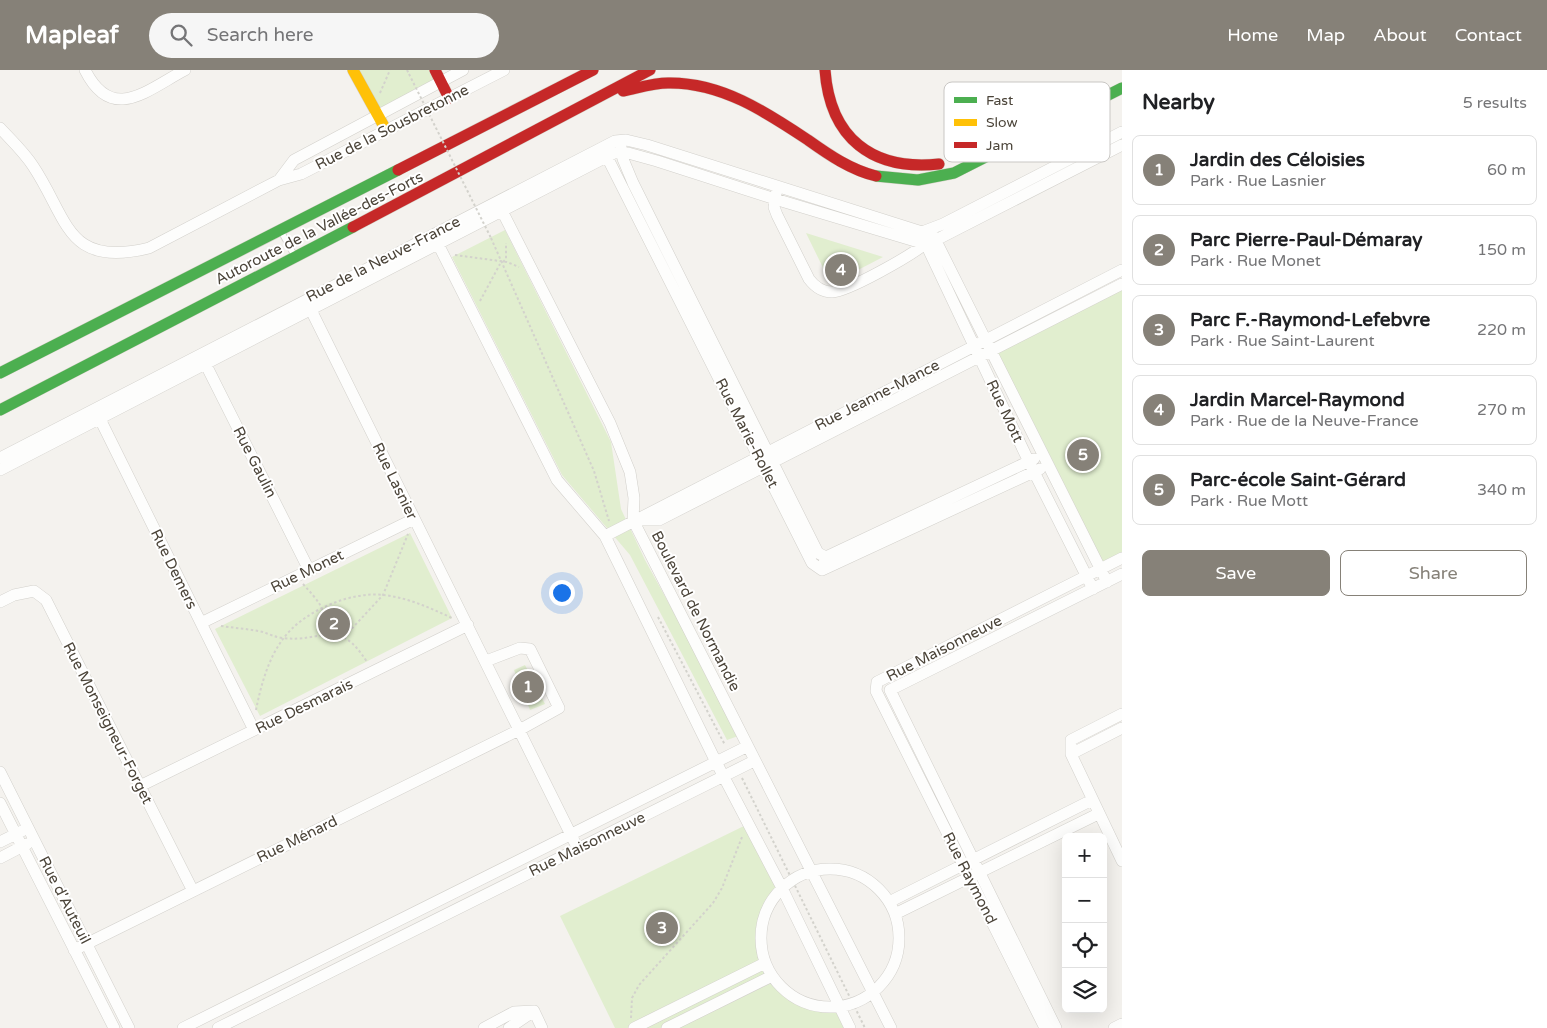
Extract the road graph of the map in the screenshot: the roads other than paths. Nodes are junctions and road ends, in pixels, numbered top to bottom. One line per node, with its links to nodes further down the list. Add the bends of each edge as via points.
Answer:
1 (85, 70): 2 (street, via 103,95 116,101 134,97)
2 (186, 70)
3 (353, 70): 15 (main road)
4 (435, 70): 10 (main road)
5 (463, 70): 10 (street, Rue de la Sousbretonne)
6 (504, 70): 14 (street, Rue de la Sousbretonne)
7 (593, 70): 34 (main road, Autoroute de la Vallée-des-Forts)
8 (650, 70): 13 (main road, Autoroute de la Vallée-des-Forts)
9 (825, 70): 25 (main road, via 829,101 843,130 864,150 894,164 928,166)
10 (441, 82): 14 (main road); 15 (street, Rue de la Sousbretonne)
11 (1122, 88): 12 (main road)
12 (1110, 94)
13 (602, 96): 26 (main road, via 670,83 717,89 750,105 858,171 876,177 904,181 932,179); 37 (main road, Autoroute de la Vallée-des-Forts)
14 (449, 98): 17 (street, Rue de la Sousbretonne)
15 (378, 115): 17 (main road); 30 (street, Rue de la Sousbretonne, via 294,160)
16 (0, 128): 30 (street, Rue de la Sousbretonne, via 32,165 66,229 85,246 100,252 127,253 149,248)
17 (386, 130): 30 (street, Rue de la Sousbretonne, via 301,174)
18 (1122, 132): 19 (street)
19 (1110, 139)
20 (622, 140): 23 (street, Rue de la Neuve-France); 24 (street, Rue Marie-Rollet); 31 (street)
21 (1122, 145): 22 (street)
22 (1110, 150)
23 (604, 152): 24 (street, Rue de la Neuve-France); 33 (street, Rue de la Neuve-France); 40 (street, Rue Marie-Rollet)
24 (622, 152): 32 (street, Rue de la Neuve-France); 40 (street, Rue Marie-Rollet)
25 (945, 162)
26 (976, 162)
27 (1071, 162): 29 (street)
28 (1082, 162): 29 (street)
29 (1046, 177): 35 (street)
30 (279, 180)
31 (779, 187): 32 (street); 35 (street)
32 (775, 199): 35 (street, Rue de la Neuve-France); 35 (street, via 777,215 810,279 824,291 835,292 913,253)
33 (499, 206): 36 (street, Rue de la Neuve-France); 56 (street, Boulevard de Normandie, via 610,423 630,472)
34 (280, 229): 37 (lane); 46 (main road, Autoroute de la Vallée-des-Forts)
35 (928, 237): 42 (street, Rue Mott)
36 (435, 239): 41 (street, Rue de la Neuve-France); 57 (street, via 557,480)
37 (296, 258): 47 (main road, Autoroute de la Vallée-des-Forts)
38 (1122, 270): 42 (street, Rue Jeanne-Mance)
39 (1122, 284): 43 (street, Rue Jeanne-Mance)
40 (682, 291): 50 (street, Rue Marie-Rollet)
41 (308, 304): 45 (street, Rue de la Neuve-France); 55 (street, Rue Lasnier)
42 (980, 342): 43 (street, Rue Mott); 44 (street, Rue Mott); 50 (street, Rue Jeanne-Mance)
43 (992, 351): 44 (street, Rue Jeanne-Mance); 51 (street, Rue Mott)
44 (980, 358): 50 (street, Rue Jeanne-Mance); 52 (street, Rue Mott)
45 (203, 359): 48 (street, Rue de la Neuve-France); 61 (street, Rue Gaulin)
46 (0, 373)
47 (0, 410)
48 (97, 414): 49 (street, Rue de la Neuve-France); 53 (street, Rue de la Neuve-France); 68 (street, Rue Demers)
49 (0, 458)
50 (766, 458): 56 (street, Rue Jeanne-Mance); 58 (street, Rue Marie-Rollet, via 818,553); 62 (street, Rue Marie-Rollet, via 812,563)
51 (1046, 460): 52 (street); 54 (street); 60 (street, Rue Mott)
52 (1029, 462): 54 (street, Rue Mott); 58 (street)
53 (0, 470)
54 (1034, 473): 62 (street); 64 (street, Rue Mott)
55 (414, 519): 61 (street, Rue Monet); 69 (street, Rue Lasnier)
56 (633, 520): 57 (street, Rue Jeanne-Mance); 77 (street, Boulevard de Normandie)
57 (609, 534): 81 (street)
58 (826, 557): 62 (street)
59 (1122, 558): 60 (street, Rue Maisonneuve)
60 (1100, 569): 64 (street, Rue Maisonneuve); 65 (street, Rue Mott)
61 (309, 570): 68 (street, Rue Monet)
62 (822, 570)
63 (1122, 574): 65 (street, Rue Maisonneuve)
64 (1086, 576): 66 (street, Rue Mott); 71 (street, Rue Maisonneuve)
65 (1107, 582): 66 (street, Rue Maisonneuve)
66 (1093, 589): 72 (street, Rue Maisonneuve)
67 (0, 602): 84 (street, Rue Monseigneur-Forget, via 34,591 46,600)
68 (201, 623): 74 (street, Rue Demers)
69 (468, 625): 70 (street, Rue Lasnier); 74 (street, Rue Desmarais)
70 (486, 661): 76 (street, Rue Lasnier); 76 (street, via 520,648 530,649 558,708)
71 (877, 682): 72 (street, Rue Maisonneuve); 78 (street, Rue Raymond, via 876,691)
72 (890, 690): 78 (street, Rue Raymond)
73 (1122, 714): 79 (street, via 1071,740)
74 (254, 728): 84 (street, Rue Desmarais)
75 (1122, 728): 79 (street)
76 (521, 729): 90 (street, Rue Lasnier); 102 (street, Rue Ménard)
77 (746, 746): 80 (street, Boulevard de Normandie); 81 (street, Rue Maisonneuve)
78 (911, 750): 97 (street, Rue Raymond)
79 (1071, 754): 85 (street)
80 (754, 761): 83 (street, Rue Maisonneuve); 98 (street, Boulevard de Normandie)
81 (716, 762): 83 (street); 90 (street, Rue Maisonneuve)
82 (0, 772): 88 (street, Rue d'Auteuil)
83 (723, 777): 94 (street, Rue Maisonneuve); 101 (street)
84 (140, 786): 102 (street, Rue Monseigneur-Forget)
85 (1092, 800): 87 (street); 97 (street)
86 (0, 802): 89 (street, Rue d'Auteuil)
87 (1098, 814): 96 (street); 99 (street)
88 (28, 828): 89 (street); 91 (street, Rue d'Auteuil)
89 (16, 834): 92 (street); 93 (street, Rue d'Auteuil)
90 (571, 834): 94 (street, Rue Lasnier); 100 (street, Rue Maisonneuve)
91 (34, 840): 93 (street); 106 (street, Rue d'Auteuil)
92 (0, 842)
93 (22, 846): 95 (street); 108 (street, Rue d'Auteuil)
94 (578, 849): 103 (street, Rue Maisonneuve)
95 (0, 858)
96 (1121, 860)
97 (968, 862): 99 (street, Rue Raymond); 104 (street)
98 (812, 871): 101 (street); 104 (street, via 836,869 855,874 879,890); 112 (street, Boulevard de Normandie)
99 (974, 875): 105 (street); 115 (street, Rue Raymond)
100 (466, 886): 103 (street); 107 (street, Rue Maisonneuve)
101 (782, 888): 110 (street, via 769,904 762,923 760,944); 116 (street)
102 (193, 891): 106 (street, Rue Ménard)
103 (474, 901): 109 (street, Rue Maisonneuve)
104 (889, 902): 105 (street)
105 (895, 914): 112 (street, via 898,930 896,958 887,977)
106 (87, 944): 108 (street, Rue Ménard); 123 (street, Rue d'Auteuil)
107 (352, 944): 109 (street); 114 (street, Rue Maisonneuve)
108 (74, 950): 122 (street, Rue d'Auteuil)
109 (359, 958): 119 (street, Rue Maisonneuve)
110 (765, 963): 111 (street); 113 (street)
111 (772, 976): 116 (street, via 785,991 801,1001); 117 (street)
112 (873, 992): 116 (street, via 853,1003); 131 (street, Boulevard de Normandie)
113 (704, 994): 117 (street); 120 (street)
114 (243, 998): 119 (street); 124 (street, Rue Maisonneuve)
115 (1037, 1002): 132 (street, Rue Raymond); 133 (street, Rue Raymond)
116 (839, 1006): 130 (street)
117 (710, 1007): 129 (street)
118 (534, 1011): 126 (street, via 514,1012); 127 (street); 128 (street)
119 (251, 1012): 125 (street, Rue Maisonneuve)
120 (632, 1023)
121 (1122, 1024): 134 (street)
122 (114, 1028)
123 (129, 1028)
124 (183, 1028)
125 (218, 1028)
126 (484, 1028)
127 (509, 1028)
128 (542, 1028)
129 (667, 1028)
130 (850, 1028)
131 (891, 1028)
132 (1044, 1028)
133 (1056, 1028)
134 (1114, 1028)

